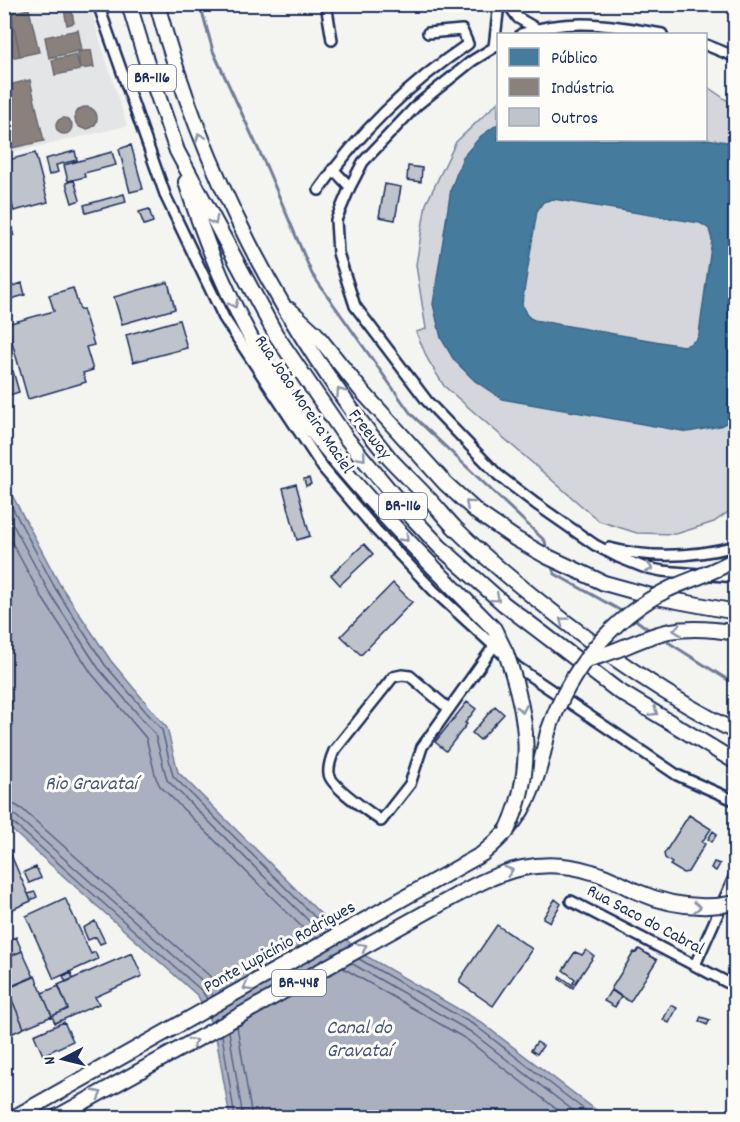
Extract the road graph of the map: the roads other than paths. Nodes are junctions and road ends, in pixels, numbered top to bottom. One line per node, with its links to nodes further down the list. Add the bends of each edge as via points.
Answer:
1 (98, 4): 27 (street, Rua João Moreira Maciel, via 166,197 224,318 322,468 434,591)
2 (129, 4): 16 (highway, Freeway / BR-116)
3 (157, 4): 20 (highway, Freeway / BR-116, one-way to 3, via 246,238 193,120)
4 (326, 4): 12 (street)
5 (500, 4): 9 (street)
6 (508, 4): 7 (street, via 518,18)
7 (537, 29): 10 (street); 11 (street, via 564,23 594,24)
8 (428, 33): 17 (street, via 462,30 468,44 399,96)
9 (497, 33)
10 (524, 33)
11 (655, 33)
12 (332, 40)
13 (496, 46): 18 (street, via 417,105 363,162)
14 (707, 46): 15 (street)
15 (735, 57)
16 (177, 151): 31 (highway, Freeway / BR-116, one-way to 31, via 276,335 347,439 409,514 472,577 541,633 617,690); 33 (highway, one-way to 33, bridge, via 202,233 232,301 287,396 376,508 494,629 502,645 518,686 527,739 520,801)
17 (333, 169): 18 (street); 19 (street)
18 (350, 187): 21 (street, via 336,220 338,253 355,306 427,401 498,475)
19 (319, 190)
20 (282, 303): 25 (highway, one-way to 20, via 604,583 516,539 478,513 445,483 316,334); 30 (highway, Freeway / BR-116, one-way to 20, via 630,670 500,570 465,537 392,460 339,392)
21 (595, 545): 22 (street, via 634,554 677,556); 24 (street, one-way to 24, via 626,561 662,571)
22 (735, 546)
23 (735, 559): 28 (highway, bridge, via 645,603 603,638)
24 (735, 577)
25 (735, 612)
26 (735, 633): 28 (highway, one-way to 28, bridge, via 669,631)
27 (494, 646): 29 (street); 32 (street, Rua João Moreira Maciel, via 517,667 677,775)
28 (585, 660): 33 (highway, bridge, via 557,706 527,803)
29 (449, 709): 29 (street, via 410,676 393,677 334,751 329,776 381,821 410,784 422,747)
30 (735, 732)
31 (735, 762)
32 (735, 801)
33 (506, 833): 39 (highway, Ponte Lupicínio Rodrigues / BR-448, one-way to 39, via 482,854 445,876)
34 (735, 873): 37 (street)
35 (571, 901): 37 (street, Rua Saco do Cabral)
36 (735, 903): 40 (highway, BR-448, one-way to 36, bridge, via 483,880 507,871 559,866 592,872 661,902 684,907)
37 (695, 965): 38 (street, Rua Saco do Cabral)
38 (735, 987)
39 (13, 1118)
40 (55, 1118)

